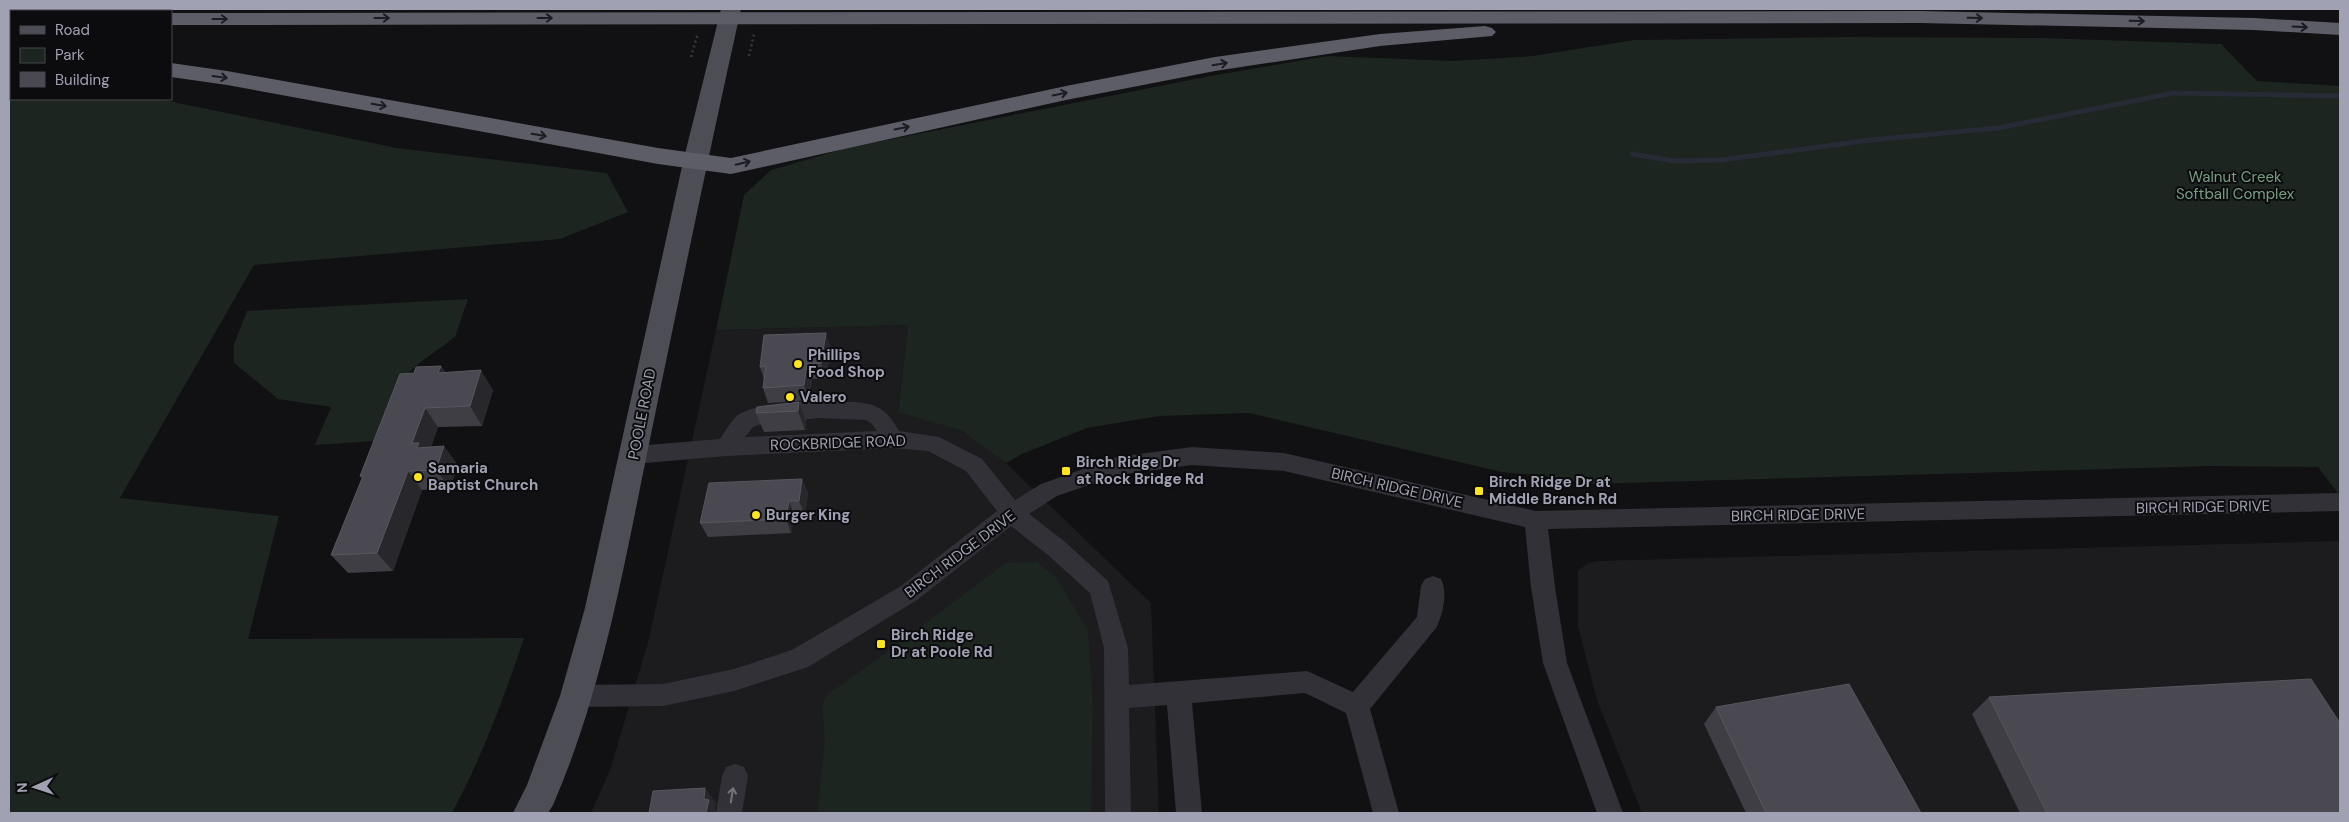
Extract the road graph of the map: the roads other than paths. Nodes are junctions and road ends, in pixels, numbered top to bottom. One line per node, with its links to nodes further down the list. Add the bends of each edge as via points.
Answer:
1 (731, 9): 6 (main road, POOLE ROAD)
2 (1681, 16): 3 (highway, one-way to 2); 4 (highway, one-way to 4, via 1920,17 2254,24); 6 (highway, one-way to 2, via 731,166 1066,92 1319,48 1380,40)
3 (172, 19)
4 (2340, 29)
5 (172, 70): 6 (highway, one-way to 6)
6 (695, 162): 9 (main road, POOLE ROAD)
7 (892, 439): 8 (street, ROCKBRIDGE ROAD); 8 (street, via 878,417 859,411 835,410 756,417 745,421); 11 (street, ROCKBRIDGE ROAD, via 931,442 974,465)
8 (726, 447): 9 (street, ROCKBRIDGE ROAD)
9 (634, 455): 15 (main road, POOLE ROAD, via 600,608)
10 (2340, 502): 12 (street, BIRCH RIDGE DRIVE)
11 (1012, 514): 12 (street, BIRCH RIDGE DRIVE, via 1049,490 1117,466 1192,456 1284,462); 15 (street, BIRCH RIDGE DRIVE, via 909,593 799,659 734,680 663,695); 16 (street, ROCKBRIDGE ROAD, via 1100,588 1116,648)
12 (1536, 520): 24 (street, via 1555,663)
13 (1433, 586): 17 (street, via 1428,621)
14 (1179, 693): 16 (street); 17 (street, via 1306,682); 22 (street)
15 (576, 696): 19 (main road, POOLE ROAD, via 541,793)
16 (1116, 697): 21 (street, ROCKBRIDGE ROAD)
17 (1357, 706): 23 (street)
18 (735, 776): 20 (street, one-way to 18)
19 (530, 813)
20 (729, 813)
21 (1118, 813)
22 (1188, 813)
23 (1386, 813)
24 (1610, 813)

